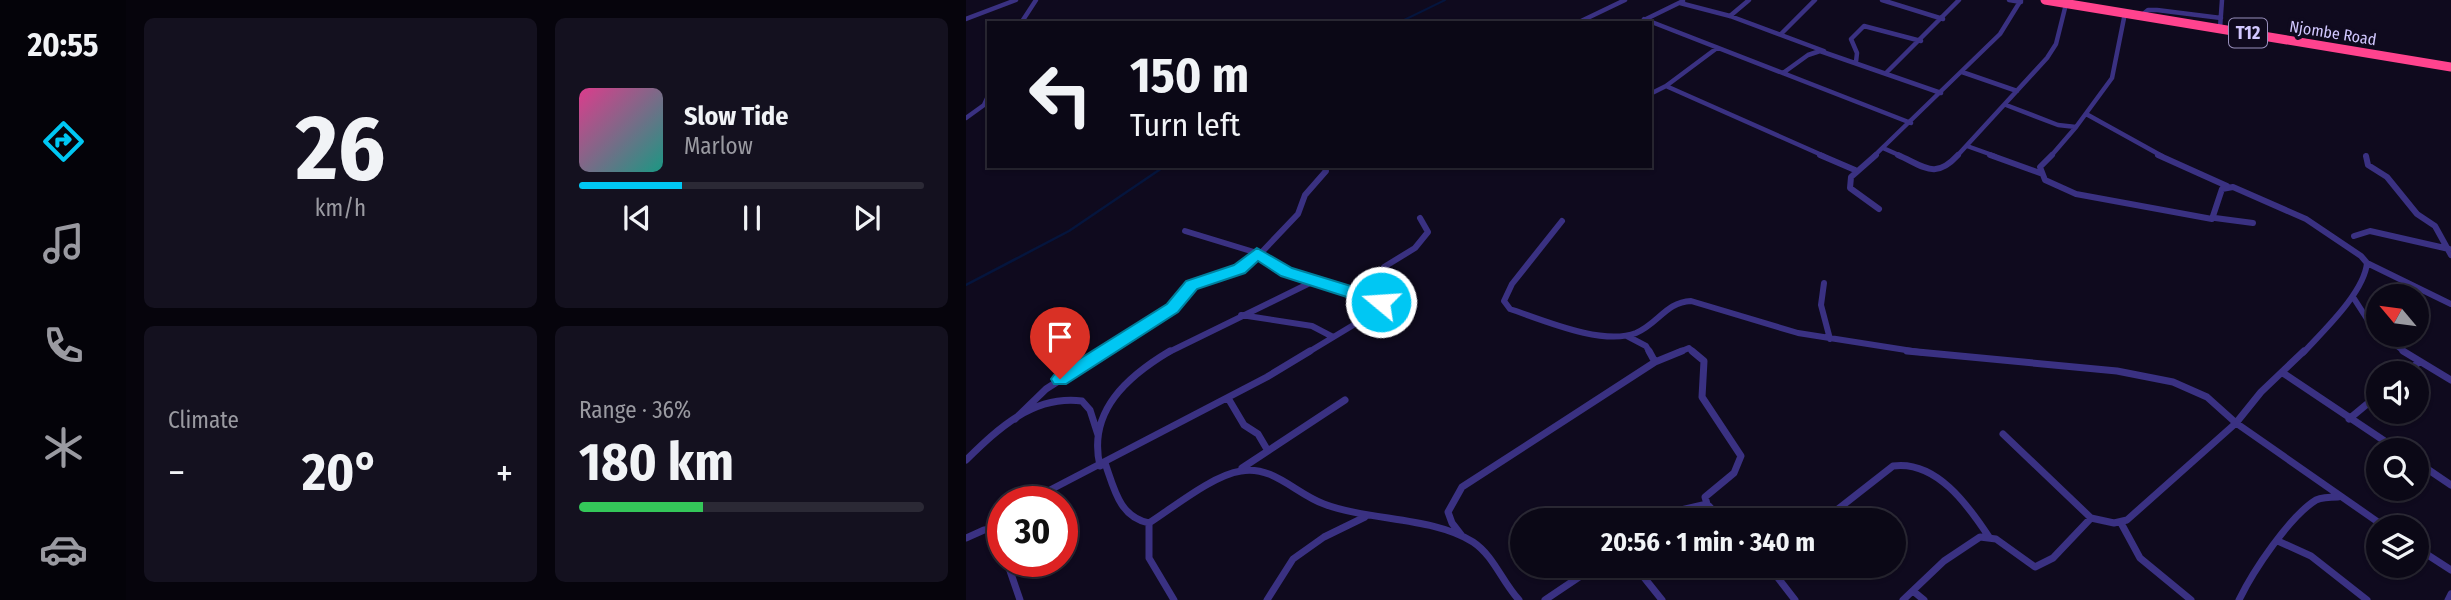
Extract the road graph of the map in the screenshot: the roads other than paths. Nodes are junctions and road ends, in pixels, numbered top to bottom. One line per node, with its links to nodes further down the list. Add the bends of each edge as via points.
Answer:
1 (1002, 0): 15 (street)
2 (1016, 0): 15 (street)
3 (1036, 0): 21 (street)
4 (1625, 0): 22 (street)
5 (1749, 0): 17 (street)
6 (1815, 0): 27 (street)
7 (1882, 0): 20 (street)
8 (1959, 0): 20 (street)
9 (2009, 0): 13 (street)
10 (2045, 0): 14 (highway, Njombe Road / T12)
11 (2222, 0): 26 (street)
12 (1683, 1): 17 (street); 19 (street)
13 (2021, 1): 33 (street, via 2000,34)
14 (2066, 4): 16 (highway, Njombe Road / T12); 37 (street, via 2056,44)
15 (999, 7): 18 (street)
16 (2125, 13): 26 (highway, Njombe Road / T12); 42 (street, via 2117,67)
17 (1730, 16): 27 (street)
18 (966, 19)
19 (1644, 19): 23 (street); 24 (street)
20 (1943, 19): 28 (street)
21 (1022, 21)
22 (1581, 21)
23 (1640, 21)
24 (1649, 21)
25 (1652, 22): 29 (street)
26 (2220, 23): 32 (highway, Njombe Road / T12)
27 (1781, 34): 30 (street)
28 (1920, 41): 31 (street, via 1864,26 1851,40); 35 (street)
29 (1717, 48): 34 (street); 36 (street)
30 (1825, 52): 31 (street); 34 (street, via 1808,55)
31 (1856, 62): 35 (street)
32 (2451, 67)
33 (1962, 72): 37 (street); 39 (street)
34 (1783, 73): 44 (street)
35 (1886, 73): 39 (street)
36 (1666, 86): 38 (street); 50 (street)
37 (2017, 91): 41 (street)
38 (1652, 93)
39 (1941, 93): 44 (street)
40 (987, 98): 43 (street)
41 (2006, 105): 45 (street); 46 (street)
42 (2088, 115): 45 (street); 52 (street, via 2148,150)
43 (966, 118)
44 (1911, 123): 47 (street)
45 (2076, 127): 51 (street, via 2042,163)
46 (1967, 146): 47 (street, via 1941,172); 51 (street)
47 (1883, 148): 50 (street)
48 (2365, 156): 60 (street, via 2368,165 2387,177 2417,214 2435,226)
49 (1325, 168): 61 (street, via 1305,195 1298,214 1277,240)
50 (1855, 170): 53 (street, via 1850,188)
51 (2040, 173): 55 (street, via 2053,186 2076,194)
52 (2229, 187): 55 (street, via 2222,189); 62 (street, via 2306,219)
53 (1879, 208)
54 (1420, 218): 66 (street, via 1428,232 1426,238 1384,267)
55 (2215, 218): 57 (street)
56 (1562, 221): 69 (street, via 1512,284 1506,306 1578,329)
57 (2253, 223)
58 (1185, 231): 61 (street)
59 (2354, 236): 60 (street, via 2370,231)
60 (2450, 249)
61 (1258, 254): 63 (street, via 1276,267); 80 (street, via 1239,269 1192,285 1172,308 1046,389)
62 (2367, 263): 65 (street); 67 (street)
63 (1314, 281): 66 (street); 68 (street, via 1295,294)
64 (1824, 283): 71 (street, via 1821,305)
65 (2353, 297): 72 (street, via 2376,333); 75 (street)
66 (1381, 302): 70 (street)
67 (2451, 304)
68 (1240, 315): 70 (street, via 1312,326); 84 (street, via 1127,380 1118,389)
69 (1626, 336): 71 (street, via 1681,301); 73 (street, via 1642,342)
70 (1333, 337): 77 (street)
71 (1830, 339): 82 (street, via 1885,349 2154,377 2207,397)
72 (2418, 361)
73 (1655, 362): 95 (street, via 1689,348 1702,358 1702,397 1741,456 1734,473 1705,497); 105 (street, via 1462,486 1446,510)
74 (2429, 368): 76 (street)
75 (2283, 373): 81 (street); 82 (street)
76 (2451, 380)
77 (1228, 398): 86 (street); 88 (street)
78 (1345, 400): 86 (street)
79 (2366, 405): 81 (street)
80 (1016, 419): 84 (street, via 1043,402 1068,397 1082,401 1090,410); 87 (street)
81 (2349, 419): 85 (street)
82 (2236, 424): 94 (street); 103 (street)
83 (2003, 434): 101 (street)
84 (1099, 436): 88 (street, via 1097,453)
85 (2379, 438)
86 (1268, 451): 90 (street)
87 (966, 460)
88 (1102, 465): 93 (street); 102 (street, via 1124,510 1138,522)
89 (2429, 469): 91 (street)
90 (1241, 470): 100 (street, via 1271,472 1313,500); 102 (street)
91 (2447, 479): 92 (street)
92 (2451, 485)
93 (1059, 486)
94 (2340, 497): 99 (street); 108 (street, via 2318,499)
95 (1707, 504): 96 (street); 97 (street)
96 (1690, 508)
97 (1711, 508)
98 (1840, 508): 106 (street, via 1893,467 1906,463 1924,470 1962,500)
99 (2367, 515)
100 (1367, 517): 105 (street); 120 (street, via 1340,528 1293,559)
101 (2091, 518): 103 (street); 106 (street, via 2053,558 2035,567 2020,562)
102 (1150, 523): 119 (street, via 1149,558)
103 (2121, 523): 127 (street, via 2139,557)
104 (987, 530): 107 (street)
105 (1462, 536): 121 (street, via 1484,551 1505,588)
106 (1990, 537): 115 (street, via 1976,538 1958,549)
107 (966, 538)
108 (2280, 542): 117 (street); 129 (street, via 2311,556)
109 (2429, 556): 110 (street)
110 (2451, 570)
111 (1012, 577): 118 (street)
112 (1578, 578): 122 (street)
113 (1644, 578): 123 (street)
114 (1780, 578): 124 (street)
115 (1913, 591): 125 (street); 126 (street)
116 (2451, 594): 130 (street)
117 (2241, 597): 128 (street)
118 (1020, 600)
119 (1174, 600)
120 (1267, 600)
121 (1519, 600)
122 (1545, 600)
123 (1662, 600)
124 (1795, 600)
125 (1903, 600)
126 (1924, 600)
127 (2191, 600)
128 (2232, 600)
129 (2367, 600)
130 (2448, 600)

